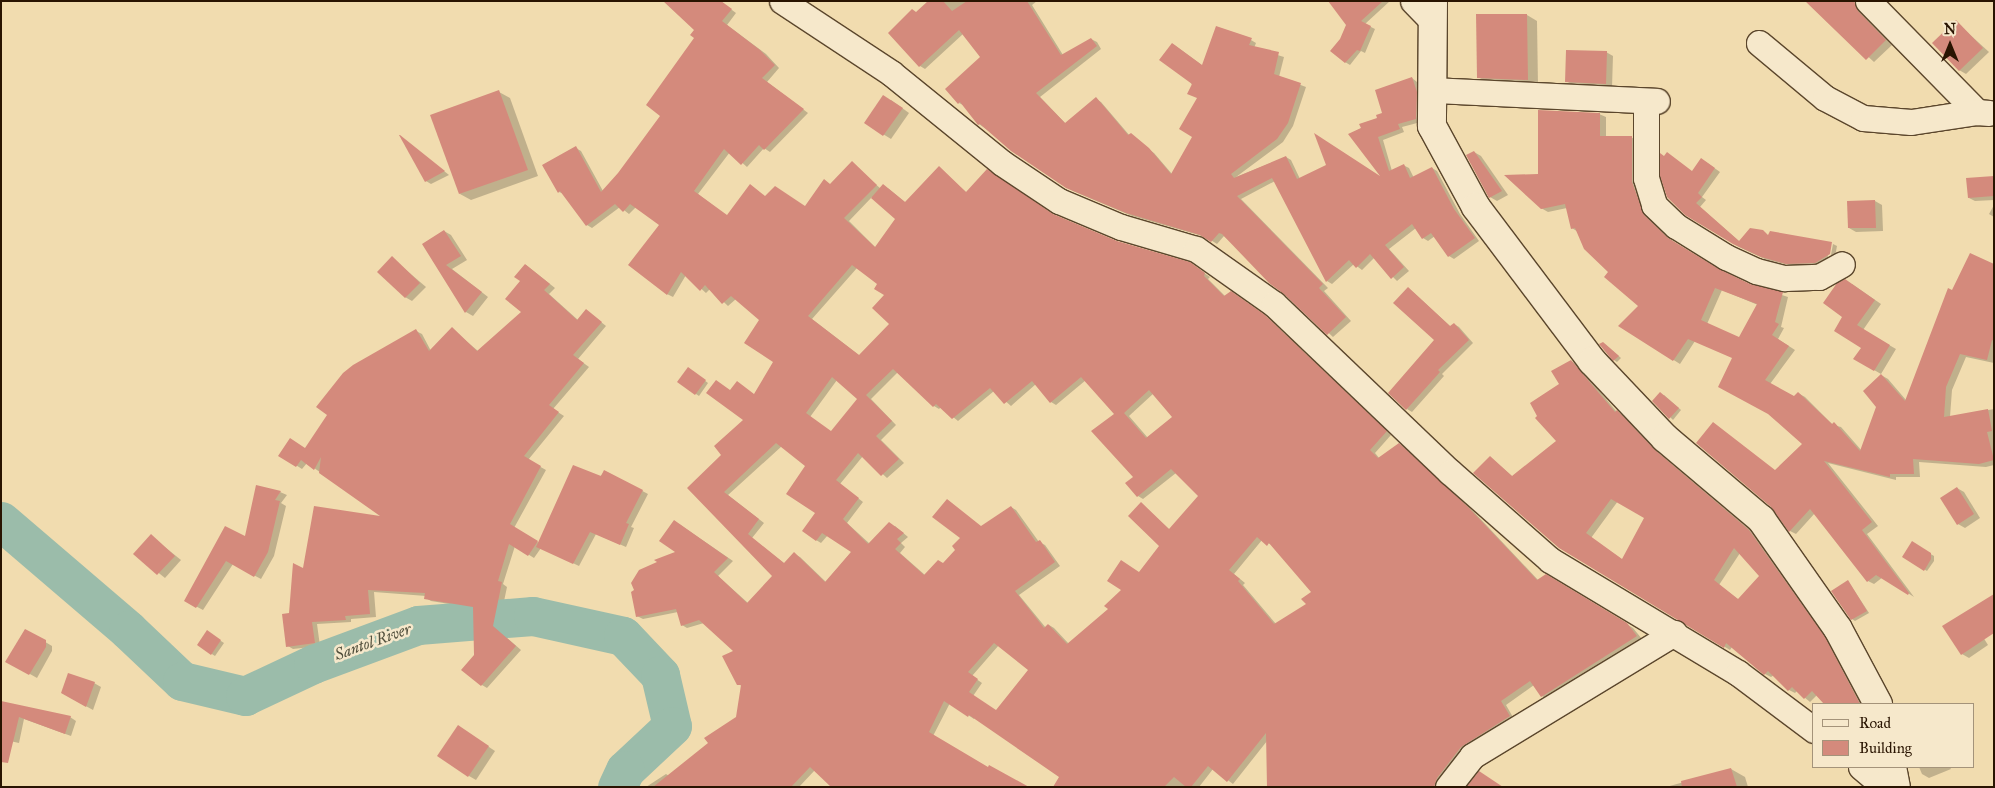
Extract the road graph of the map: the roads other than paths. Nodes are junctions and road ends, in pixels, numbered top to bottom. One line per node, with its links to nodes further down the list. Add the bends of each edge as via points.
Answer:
1 (782, 1): 9 (street, via 891,74 1002,162 1059,201 1121,227 1196,249 1266,298 1450,472 1550,560)
2 (1413, 1): 4 (street)
3 (1868, 1): 7 (street)
4 (1433, 11): 6 (street)
5 (1759, 43): 7 (street, via 1825,98 1863,118 1911,122)
6 (1433, 90): 8 (street, via 1652,101 1646,178 1654,205 1676,226 1726,257 1756,271 1786,278 1819,277); 10 (street, via 1432,126 1476,206 1592,361 1664,438 1761,520 1838,629)
7 (1985, 113)
8 (1842, 264)
9 (1674, 633): 11 (street, via 1738,673); 14 (street, via 1472,756)
10 (1877, 703)
11 (1812, 728)
12 (1861, 768): 15 (street)
13 (1892, 768): 16 (street)
14 (1448, 787)
15 (1885, 787)
16 (1896, 787)

